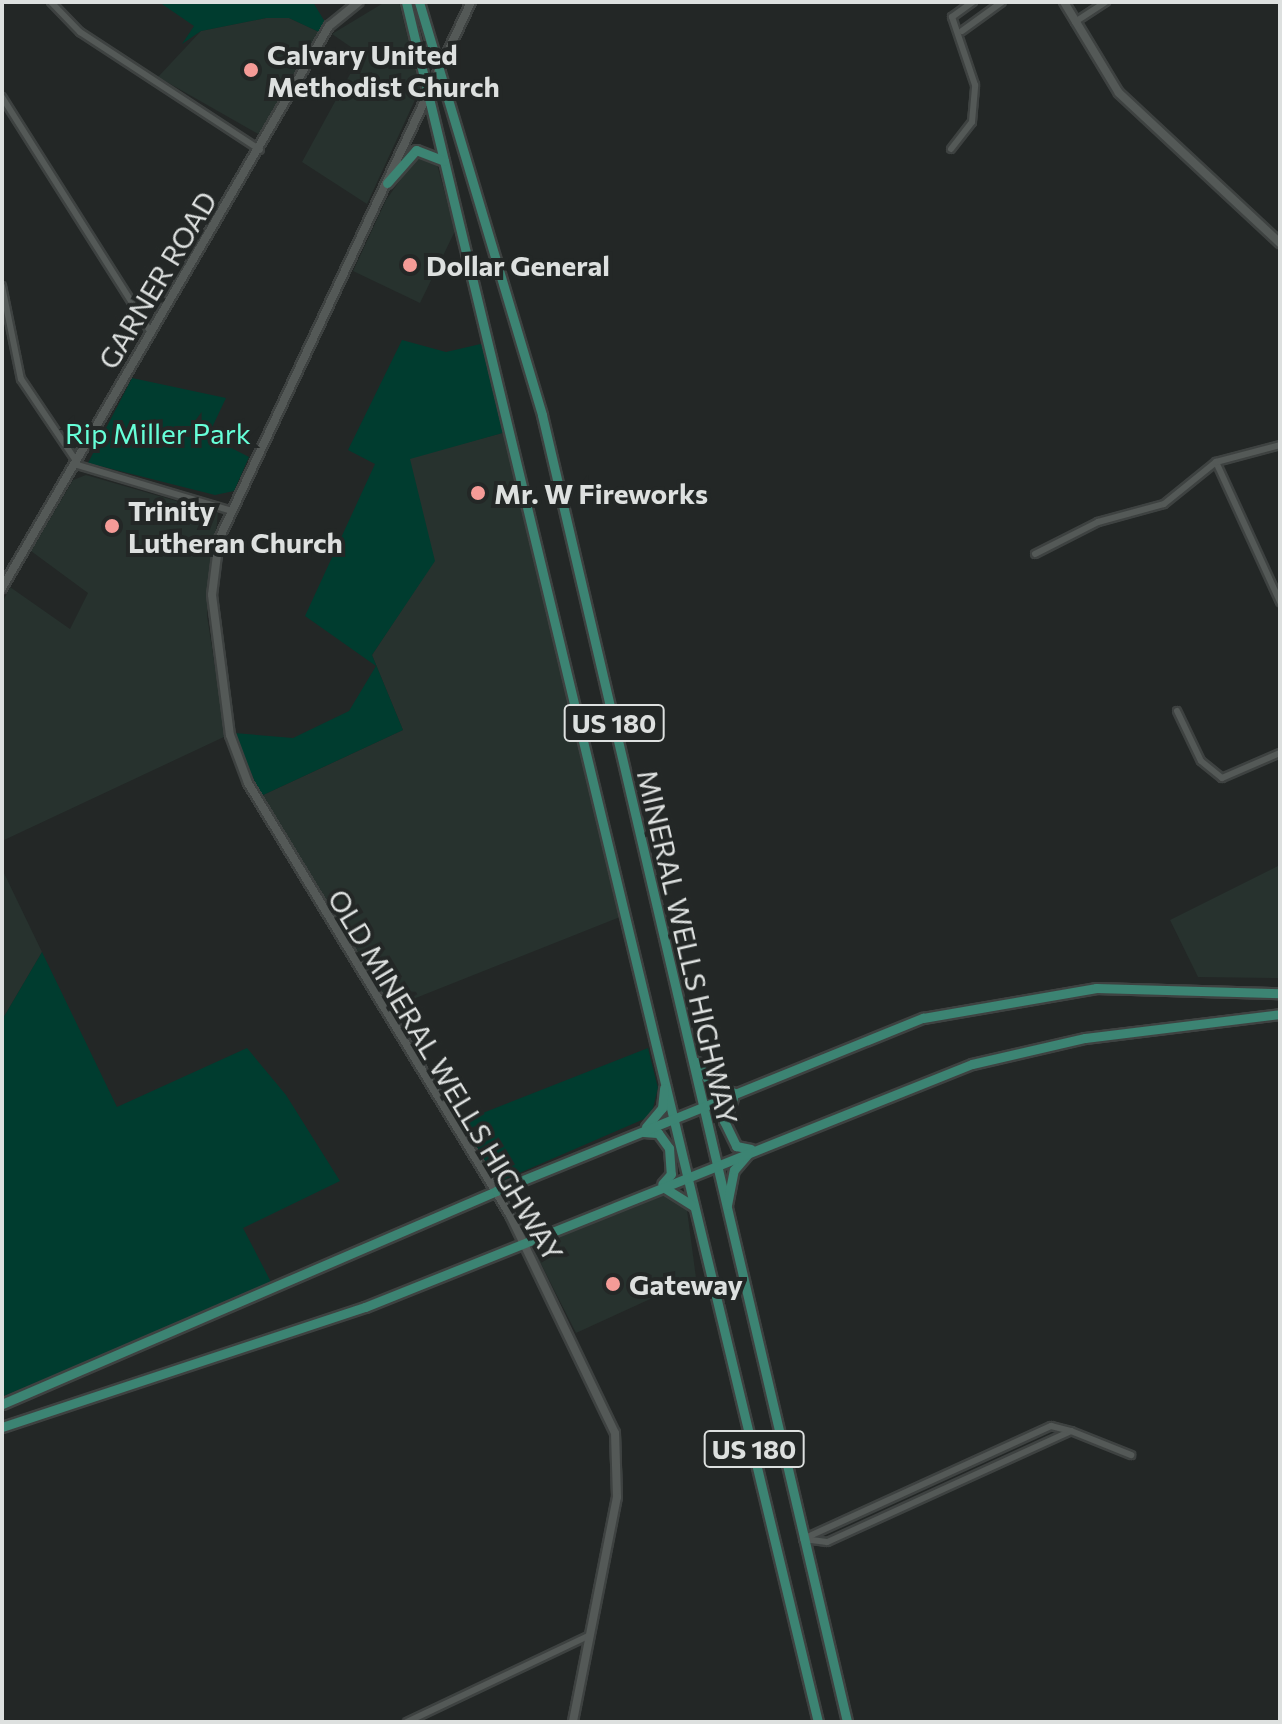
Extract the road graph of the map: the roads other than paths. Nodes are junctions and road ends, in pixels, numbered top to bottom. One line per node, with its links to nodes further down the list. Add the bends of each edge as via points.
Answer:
1 (51, 2): 16 (street, via 80,32)
2 (359, 2): 16 (street, GARNER ROAD, via 329,26)
3 (406, 2): 14 (main road, MINERAL WELLS HIGHWAY / US 180)
4 (419, 2): 12 (main road, MINERAL WELLS HIGHWAY / US 180)
5 (471, 2): 12 (street, OLD MINERAL WELLS HIGHWAY)
6 (973, 2): 11 (street, via 952,17)
7 (1002, 2): 11 (street)
8 (1064, 2): 10 (street)
9 (1106, 2): 10 (street)
10 (1075, 22): 19 (street, via 1128,104)
11 (962, 31): 15 (street, via 975,85 972,122)
12 (438, 79): 14 (street, OLD MINERAL WELLS HIGHWAY); 33 (main road, MINERAL WELLS HIGHWAY / US 180, via 542,415)
13 (2, 97): 21 (street)
14 (429, 97): 17 (main road, MINERAL WELLS HIGHWAY / US 180); 18 (street, OLD MINERAL WELLS HIGHWAY)
15 (951, 149)
16 (260, 150): 21 (street, GARNER ROAD)
17 (445, 163): 18 (main road, via 434,152 416,150); 34 (main road, MINERAL WELLS HIGHWAY / US 180)
18 (387, 183): 25 (street, OLD MINERAL WELLS HIGHWAY)
19 (1280, 243)
20 (2, 286): 24 (street, via 21,379)
21 (151, 333): 24 (street, GARNER ROAD)
22 (1280, 445): 23 (street)
23 (1216, 462): 26 (street, via 1164,504 1089,525); 28 (street)
24 (75, 463): 25 (street); 27 (street, GARNER ROAD)
25 (232, 511): 43 (street, OLD MINERAL WELLS HIGHWAY, via 217,547 212,595 230,735 248,783)
26 (1035, 554)
27 (2, 588)
28 (1280, 602)
29 (1177, 711): 30 (street, via 1201,761 1222,778)
30 (1280, 753)
31 (1280, 993): 35 (main road, via 1144,986 994,1001 923,1018)
32 (1280, 1014): 39 (main road, via 1010,1054)
33 (688, 1045): 35 (main road, via 712,1086); 36 (main road, MINERAL WELLS HIGHWAY / US 180)
34 (663, 1070): 37 (main road, MINERAL WELLS HIGHWAY / US 180); 38 (main road, via 662,1108)
35 (739, 1093): 36 (main road); 39 (main road, via 724,1121 736,1146)
36 (703, 1107): 37 (main road); 40 (main road, MINERAL WELLS HIGHWAY / US 180)
37 (675, 1118): 38 (main road); 41 (main road, MINERAL WELLS HIGHWAY / US 180)
38 (640, 1132): 42 (main road, via 658,1133 669,1148 671,1174); 43 (main road)
39 (753, 1149): 40 (main road); 45 (main road, via 734,1170)
40 (716, 1165): 41 (main road); 45 (main road, MINERAL WELLS HIGHWAY / US 180)
41 (689, 1176): 42 (main road); 44 (main road, MINERAL WELLS HIGHWAY / US 180)
42 (660, 1187): 44 (main road, via 682,1193); 46 (main road)
43 (496, 1191): 46 (street, OLD MINERAL WELLS HIGHWAY); 47 (main road)
44 (697, 1211): 57 (main road, MINERAL WELLS HIGHWAY / US 180)
45 (726, 1211): 53 (main road, MINERAL WELLS HIGHWAY / US 180)
46 (524, 1241): 48 (main road, via 365,1307); 54 (street, OLD MINERAL WELLS HIGHWAY, via 615,1433 617,1497)
47 (2, 1404)
48 (2, 1427)
49 (1071, 1431): 50 (street); 51 (street, via 1051,1426 1029,1433); 52 (street)
50 (1131, 1455)
51 (893, 1495): 52 (street); 53 (street)
52 (902, 1508): 53 (street, via 827,1542)
53 (803, 1539): 58 (main road, MINERAL WELLS HIGHWAY / US 180)
54 (590, 1635): 55 (street); 56 (street, OLD MINERAL WELLS HIGHWAY)
55 (407, 1722)
56 (573, 1722)
57 (818, 1722)
58 (847, 1722)

